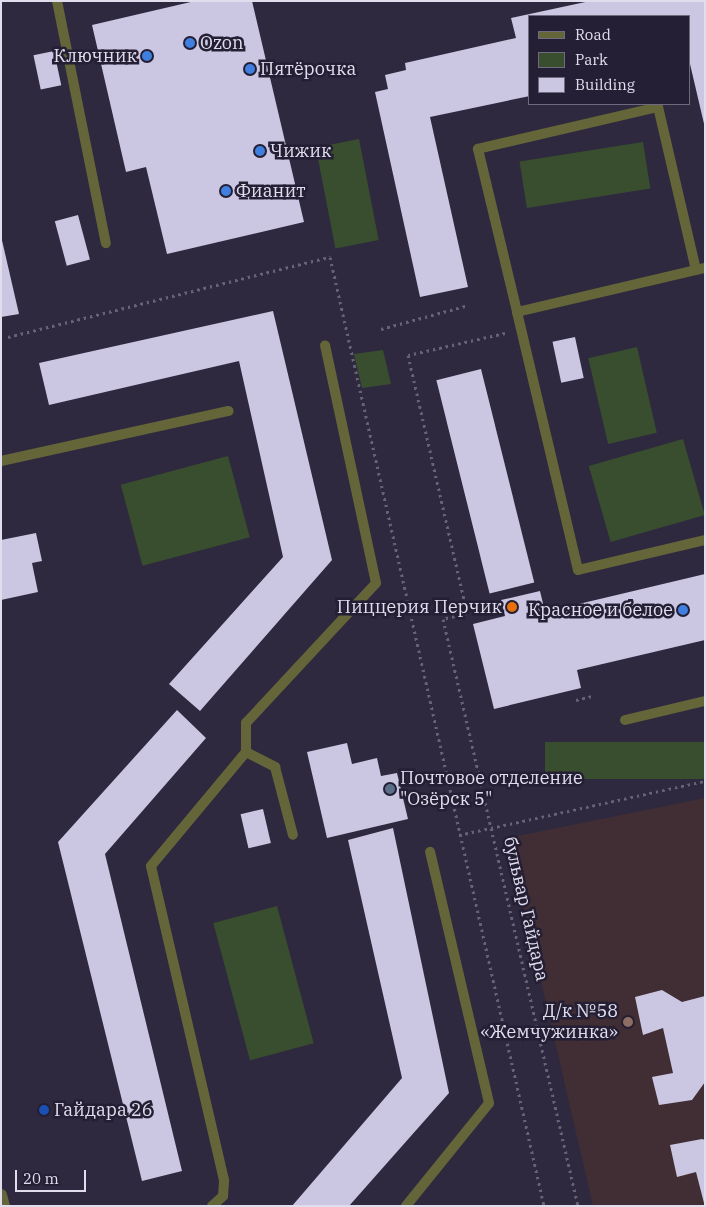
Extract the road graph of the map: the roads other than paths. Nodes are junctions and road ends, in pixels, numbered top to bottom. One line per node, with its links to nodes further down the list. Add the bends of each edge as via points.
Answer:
1 (57, 1): 2 (lane)
2 (106, 243)
3 (701, 269): 4 (lane); 4 (lane, via 658,107 648,109 478,149)
4 (517, 312): 8 (lane, via 578,570)
5 (325, 345): 11 (lane, via 376,583 246,723)
6 (229, 411): 7 (lane)
7 (1, 461)
8 (705, 540)
9 (705, 701): 10 (lane)
10 (625, 720)
11 (246, 752): 12 (lane, via 275,767); 16 (lane, via 152,866 224,1180 223,1196)
12 (293, 835)
13 (430, 852): 17 (lane, via 488,1103)
14 (1, 1196): 15 (street)
15 (4, 1206)
16 (212, 1206)
17 (406, 1206)

